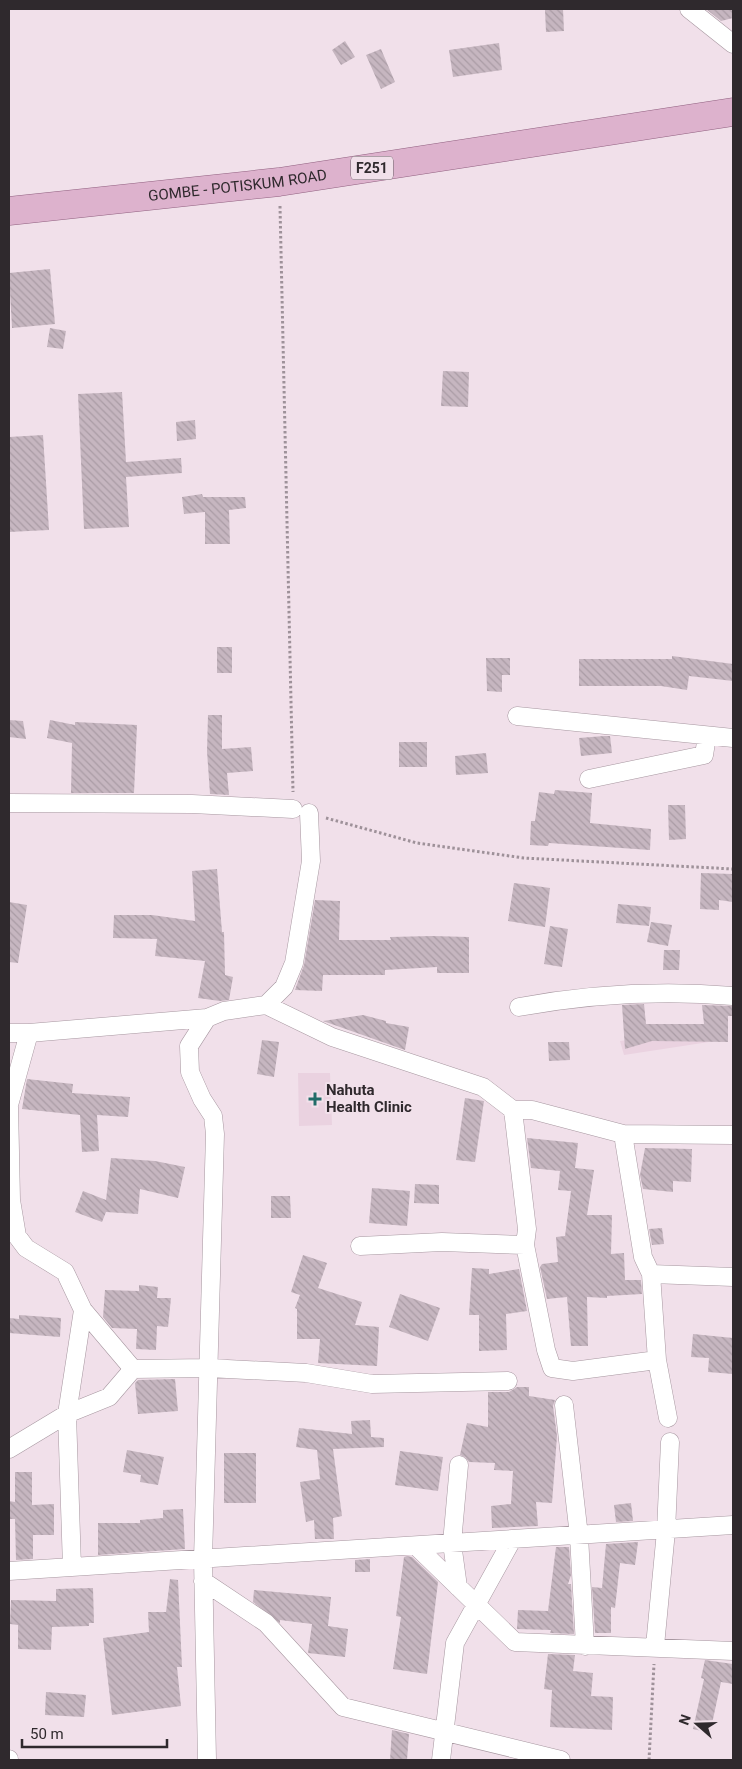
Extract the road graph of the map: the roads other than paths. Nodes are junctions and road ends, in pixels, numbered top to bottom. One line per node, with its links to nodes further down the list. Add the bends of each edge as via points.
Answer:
1 (689, 9): 2 (street)
2 (733, 44)
3 (733, 112): 4 (main road, GOMBE - POTISKUM ROAD / F251, via 279,182)
4 (9, 211)
5 (517, 716): 6 (street)
6 (707, 736): 7 (street); 8 (street, via 704,755)
7 (733, 738)
8 (589, 779)
9 (9, 803): 11 (street, via 192,804 301,811 311,861 294,963 284,986)
10 (733, 996): 12 (street, via 681,992 574,997)
11 (266, 1005): 13 (street, via 224,1011); 16 (street, via 332,1037 483,1087)
12 (519, 1008)
13 (207, 1018): 15 (street); 25 (street, via 190,1046 190,1072 213,1116 215,1134)
14 (9, 1033): 15 (street)
15 (28, 1033): 23 (street, via 9,1106 10,1200 17,1236 26,1248 65,1272)
16 (513, 1110): 17 (street, via 532,1110); 19 (street, via 527,1229)
17 (623, 1134): 18 (street); 21 (street, via 643,1257)
18 (733, 1135)
19 (525, 1245): 20 (street, via 442,1242); 24 (street, via 552,1368 573,1370)
20 (360, 1246)
21 (651, 1274): 22 (street); 24 (street)
22 (733, 1277)
23 (83, 1310): 26 (street); 29 (street)
24 (658, 1360): 30 (street)
25 (208, 1368): 26 (street); 27 (street, via 306,1373 372,1384); 40 (street)
26 (134, 1369): 29 (street, via 109,1397)
27 (508, 1381)
28 (564, 1405): 36 (street)
29 (67, 1414): 32 (street); 41 (street)
30 (668, 1418)
31 (670, 1442): 35 (street)
32 (9, 1449)
33 (460, 1464): 38 (street)
34 (733, 1525): 35 (street)
35 (666, 1531): 36 (street); 47 (street)
36 (579, 1536): 37 (street); 46 (street)
37 (512, 1540): 38 (street); 45 (street)
38 (452, 1543): 39 (street); 44 (street)
39 (416, 1546): 40 (street); 44 (street)
40 (202, 1559): 41 (street); 43 (street)
41 (72, 1567): 42 (street)
42 (9, 1571)
43 (203, 1580): 49 (street, via 266,1623 342,1707); 51 (street)
44 (458, 1587): 45 (street)
45 (476, 1604): 46 (street, via 515,1642); 49 (street, via 455,1643)
46 (586, 1646): 47 (street)
47 (655, 1646): 48 (street)
48 (733, 1651)
49 (443, 1733): 50 (street); 52 (street)
50 (491, 1744): 53 (street); 54 (street)
51 (207, 1760)
52 (441, 1760)
53 (506, 1760)
54 (561, 1760)

